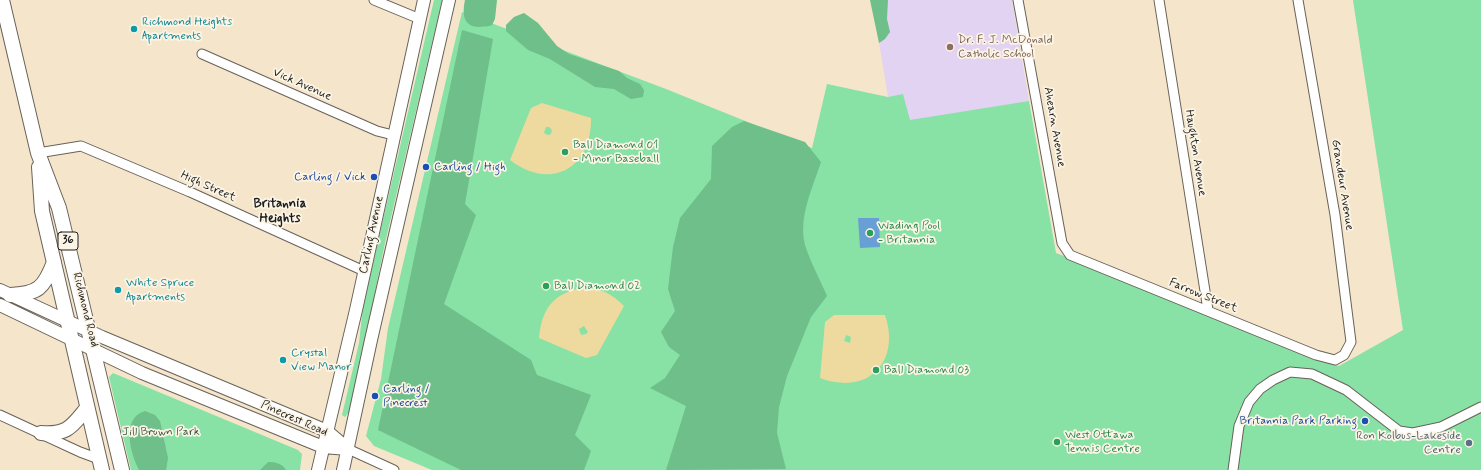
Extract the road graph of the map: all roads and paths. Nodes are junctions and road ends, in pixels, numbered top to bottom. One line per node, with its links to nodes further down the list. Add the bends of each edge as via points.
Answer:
1 (2, 0): 11 (main road, Richmond Road / 36)
2 (374, 0): 8 (street)
3 (424, 0): 8 (main road, Carling Avenue)
4 (449, 0): 29 (main road, Carling Avenue)
5 (1018, 0): 12 (street, Ahearn Avenue, via 1062,243)
6 (1159, 0): 17 (street, Haughton Avenue)
7 (1298, 0): 22 (street, Grandeur Avenue, via 1335,215 1351,342 1344,355 1335,360)
8 (420, 19): 10 (main road, Carling Avenue)
9 (202, 54): 10 (street, Vick Avenue)
10 (393, 136): 14 (main road, Carling Avenue)
11 (38, 153): 13 (main road, Richmond Road / 36, via 42,211); 14 (street, High Street, via 81,146); 19 (main road, Richmond Road / 36, via 59,208)
12 (1070, 255): 17 (street, Farrow Street)
13 (54, 262): 15 (main road, via 38,290 25,294); 18 (main road, Richmond Road / 36)
14 (364, 271): 26 (main road, Carling Avenue)
15 (5, 292): 18 (main road, Pinecrest Road)
16 (0, 305): 20 (main road, Pinecrest Road)
17 (1208, 310): 22 (street, Farrow Street)
18 (67, 321): 19 (main road, Pinecrest Road); 20 (main road, Richmond Road / 36)
19 (90, 332): 21 (main road, Richmond Road / 36); 26 (main road, Pinecrest Road)
20 (71, 338): 21 (main road, Pinecrest Road); 24 (main road, Richmond Road / 36)
21 (95, 352): 28 (main road, Pinecrest Road); 31 (main road, Richmond Road / 36)
22 (1328, 358)
23 (1481, 407): 35 (street, via 1441,427 1413,433 1399,431 1346,390 1312,374 1290,372 1274,380 1248,402 1239,426)
24 (87, 408): 27 (main road, via 71,428 53,434); 30 (main road, Richmond Road / 36)
25 (0, 415): 27 (street)
26 (327, 431): 28 (main road, Carling Avenue); 29 (main road, Pinecrest Road)
27 (41, 433): 30 (street)
28 (323, 447): 29 (main road, Pinecrest Road); 32 (main road, Carling Avenue)
29 (348, 448): 33 (main road, Carling Avenue); 34 (street)
30 (100, 464)
31 (122, 470)
32 (318, 470)
33 (343, 470)
34 (394, 470)
35 (1233, 470)

